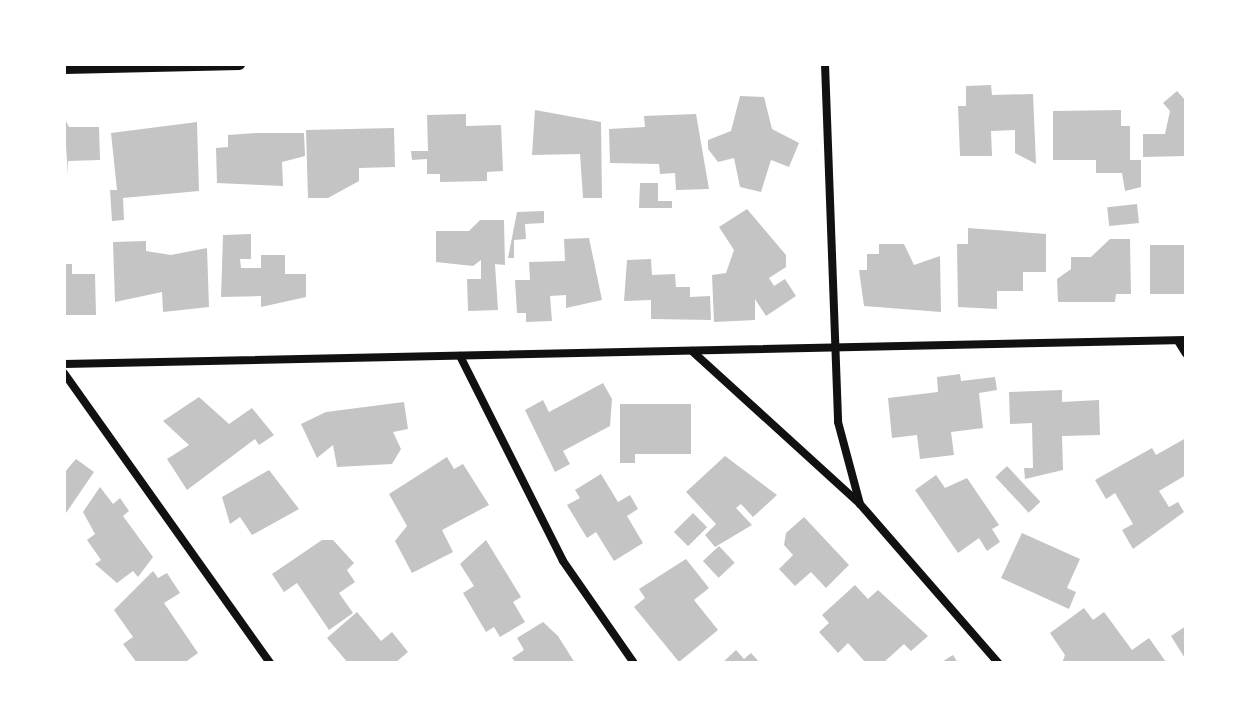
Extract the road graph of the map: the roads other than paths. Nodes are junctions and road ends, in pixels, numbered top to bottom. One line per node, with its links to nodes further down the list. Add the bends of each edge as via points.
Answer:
1 (239, 64): 3 (street)
2 (825, 64): 5 (street)
3 (64, 68)
4 (1182, 340): 5 (street); 7 (street)
5 (834, 348): 6 (street); 11 (street, via 838,422)
6 (691, 351): 8 (street); 11 (street)
7 (1186, 354)
8 (460, 356): 9 (street); 13 (street, via 563,561)
9 (64, 364)
10 (64, 373): 12 (street)
11 (860, 504): 14 (street)
12 (270, 663)
13 (634, 663)
14 (998, 663)

